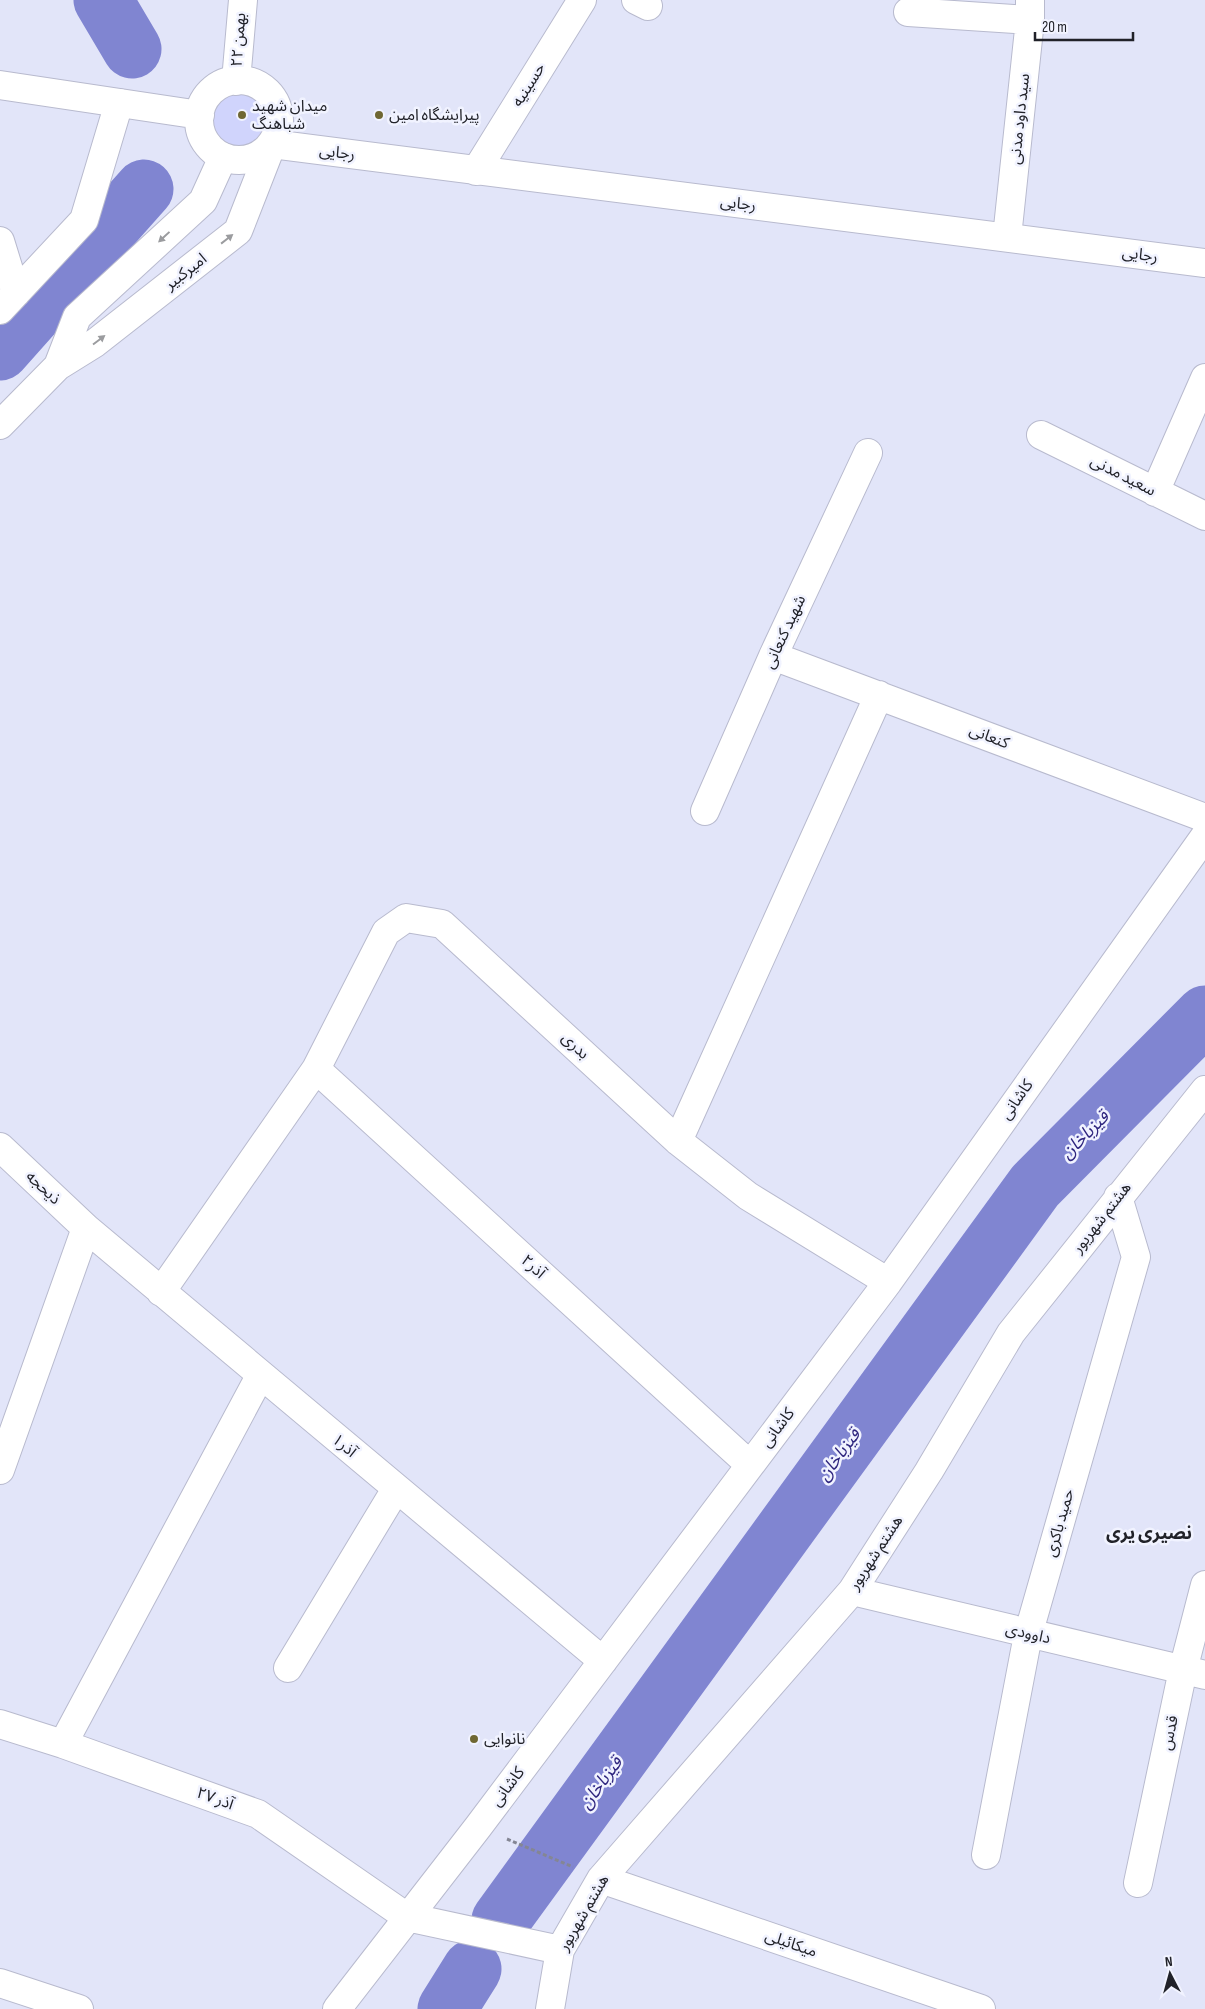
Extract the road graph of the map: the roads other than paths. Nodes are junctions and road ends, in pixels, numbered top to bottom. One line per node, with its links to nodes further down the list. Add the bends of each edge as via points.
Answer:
1 (243, 0): 5 (street, ۲۲ بهمن)
2 (582, 0): 11 (street, حسینیه)
3 (1030, 10): 4 (street); 12 (street, سید داود مدنی)
4 (908, 12)
5 (236, 81): 8 (street, via 212,91); 9 (street, via 261,87 271,96 279,120 278,133)
6 (0, 85): 7 (street)
7 (119, 103): 8 (street); 15 (street, via 84,220)
8 (200, 115): 10 (street, via 203,138)
9 (272, 144): 10 (street, via 262,154 249,159); 11 (street, رجایی); 16 (street, امیرکبیر, one-way to 9, via 95,343 238,231)
10 (222, 156): 16 (street, امیرکبیر, one-way to 16, via 203,201 77,317)
11 (476, 171): 12 (street, رجایی)
12 (1007, 237): 14 (street, رجایی)
13 (0, 241): 15 (street)
14 (1205, 263)
15 (8, 302)
16 (58, 366): 18 (street, امیرکبیر)
17 (1205, 378): 21 (street)
18 (0, 425)
19 (1040, 435): 21 (street, سعید مدنی)
20 (868, 453): 23 (street, شهید کنعانی)
21 (1155, 492): 22 (street, سعید مدنی)
22 (1205, 516)
23 (773, 656): 24 (street, کنعانی); 25 (street, شهید کنعانی)
24 (879, 695): 26 (street, کنعانی); 30 (street)
25 (705, 811)
26 (1205, 818)
27 (1205, 836): 34 (street, کاشانی)
28 (316, 1069): 30 (street, بدری, via 386,932 406,918 442,924); 35 (street, بدری); 37 (street, آذر۲)
29 (1205, 1090): 32 (street, هشتم شهریور)
30 (678, 1141): 34 (street, بدری, via 748,1196)
31 (0, 1147): 33 (street, ذیحجه)
32 (1118, 1197): 41 (street, هشتم شهریور, via 1011,1333 929,1471); 42 (street, حمید باکری, via 1136,1257)
33 (86, 1228): 35 (street, آذر۱); 38 (street)
34 (888, 1282): 37 (street, کاشانی)
35 (161, 1292): 36 (street, آذر۱)
36 (260, 1376): 39 (street, آذر۱); 47 (street)
37 (750, 1465): 43 (street, کاشانی)
38 (0, 1470)
39 (396, 1489): 43 (street, آذر۱); 44 (street)
40 (1205, 1585): 45 (street, قدس)
41 (852, 1591): 42 (street, داوودی); 49 (street, هشتم شهریور)
42 (1028, 1635): 45 (street, داوودی); 48 (street, حمید باکری)
43 (603, 1661): 51 (street, کاشانی)
44 (288, 1668)
45 (1194, 1672): 50 (street, قدس)
46 (0, 1724): 47 (street, ۲۷ آذر)
47 (63, 1744): 51 (street, ۲۷ آذر, via 258,1814)
48 (986, 1855)
49 (601, 1879): 52 (street, هشتم شهریور); 57 (street, میکائیلی)
50 (1138, 1883)
51 (407, 1917): 52 (street); 55 (street, کاشانی)
52 (560, 1950): 56 (street, هشتم شهریور)
53 (0, 1983): 54 (street)
54 (79, 2009)
55 (337, 2009)
56 (550, 2009)
57 (981, 2009)

